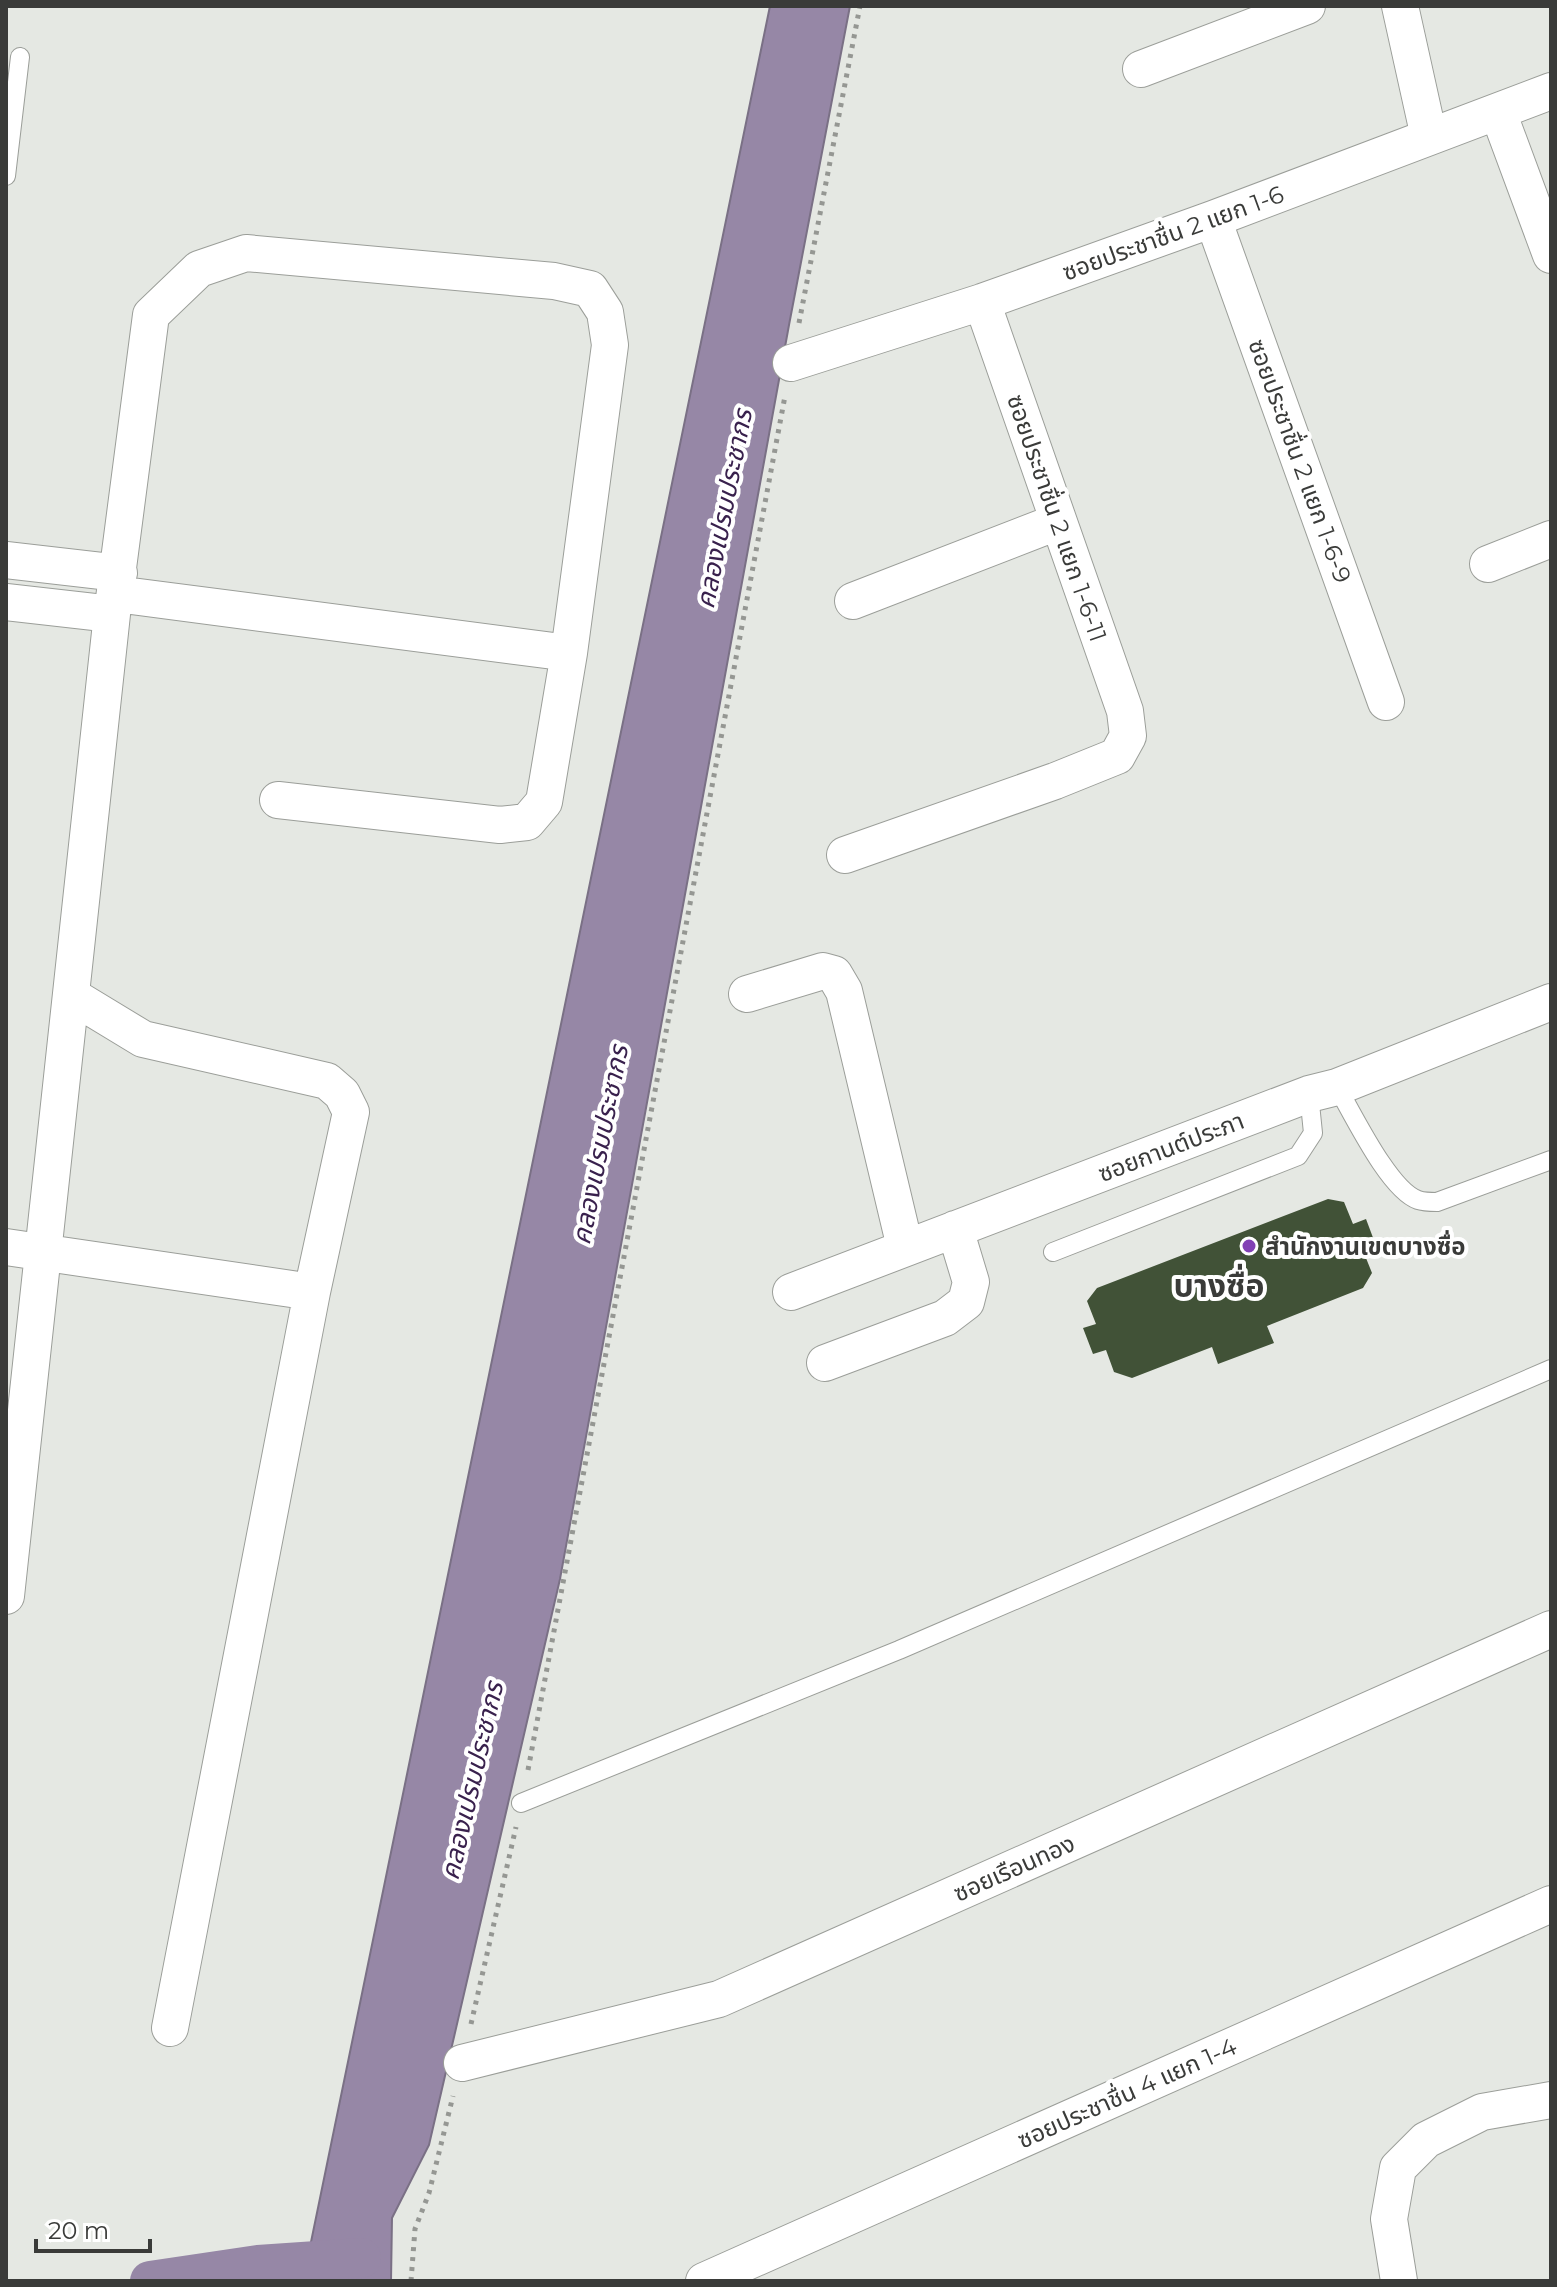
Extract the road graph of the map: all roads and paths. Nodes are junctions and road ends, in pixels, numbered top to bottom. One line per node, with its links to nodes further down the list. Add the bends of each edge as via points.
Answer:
1 (860, 6): 13 (path)
2 (1307, 6): 5 (street)
3 (1400, 6): 8 (street)
4 (20, 57): 9 (lane)
5 (1141, 69)
6 (1551, 91): 7 (street, ซอยประชาชื่น 2 แยก 1-6)
7 (1498, 112): 8 (street, ซอยประชาชื่น 2 แยก 1-6); 11 (street)
8 (1429, 137): 10 (street, ซอยประชาชื่น 2 แยก 1-6)
9 (6, 176)
10 (1213, 219): 12 (street, ซอยประชาชื่น 2 แยก 1-6); 22 (street, ซอยประชาชื่น 2 แยก 1-6-9)
11 (1551, 255)
12 (982, 302): 13 (street, ซอยประชาชื่น 2 แยก 1-6); 14 (street, ซอยประชาชื่น 2 แยก 1-6-11)
13 (791, 363): 42 (path)
14 (1057, 522): 19 (street); 24 (street, ซอยประชาชื่น 2 แยก 1-6-11, via 1125,711 1128,736 1117,756)
15 (1551, 539): 17 (street)
16 (6, 560): 18 (street)
17 (1488, 564)
18 (116, 594): 20 (street); 21 (street); 21 (street, via 151,315 199,269 246,253 554,281 590,289 605,312 610,345); 26 (street)
19 (853, 601)
20 (6, 602)
21 (569, 653): 23 (street, via 544,802 527,822 500,825)
22 (1386, 702)
23 (278, 800)
24 (845, 855)
25 (747, 994): 32 (street, via 823,971 834,974 844,991)
26 (72, 996): 33 (street); 35 (street, via 143,1039 327,1081 342,1094 351,1112)
27 (1551, 1002): 28 (street, ซอยกานต์ประภา)
28 (1323, 1090): 29 (lane, via 1402,1190 1418,1200 1437,1202); 30 (street, ซอยกานต์ประภา); 34 (lane, via 1313,1133 1298,1156)
29 (1551, 1160)
30 (955, 1229): 32 (street, ซอยกานต์ประภา); 37 (street, via 971,1282 966,1302 945,1318)
31 (6, 1247): 33 (street)
32 (905, 1247): 36 (street, ซอยกานต์ประภา)
33 (44, 1252): 35 (street); 39 (street)
34 (1053, 1252)
35 (312, 1292): 44 (street)
36 (791, 1292)
37 (825, 1363)
38 (1551, 1369): 42 (lane, via 899,1650)
39 (14, 1456): 40 (street)
40 (6, 1596)
41 (1551, 1629): 45 (street, ซอยเรือนทอง, via 719,1999)
42 (521, 1803): 45 (path)
43 (1551, 1904): 48 (street, ซอยประชาชื่น 4 แยก 1-4)
44 (170, 2028)
45 (462, 2063): 47 (path, via 415,2229)
46 (1551, 2100): 49 (street, via 1482,2112 1426,2140 1398,2168 1389,2219)
47 (411, 2281)
48 (704, 2281)
49 (1399, 2281)

